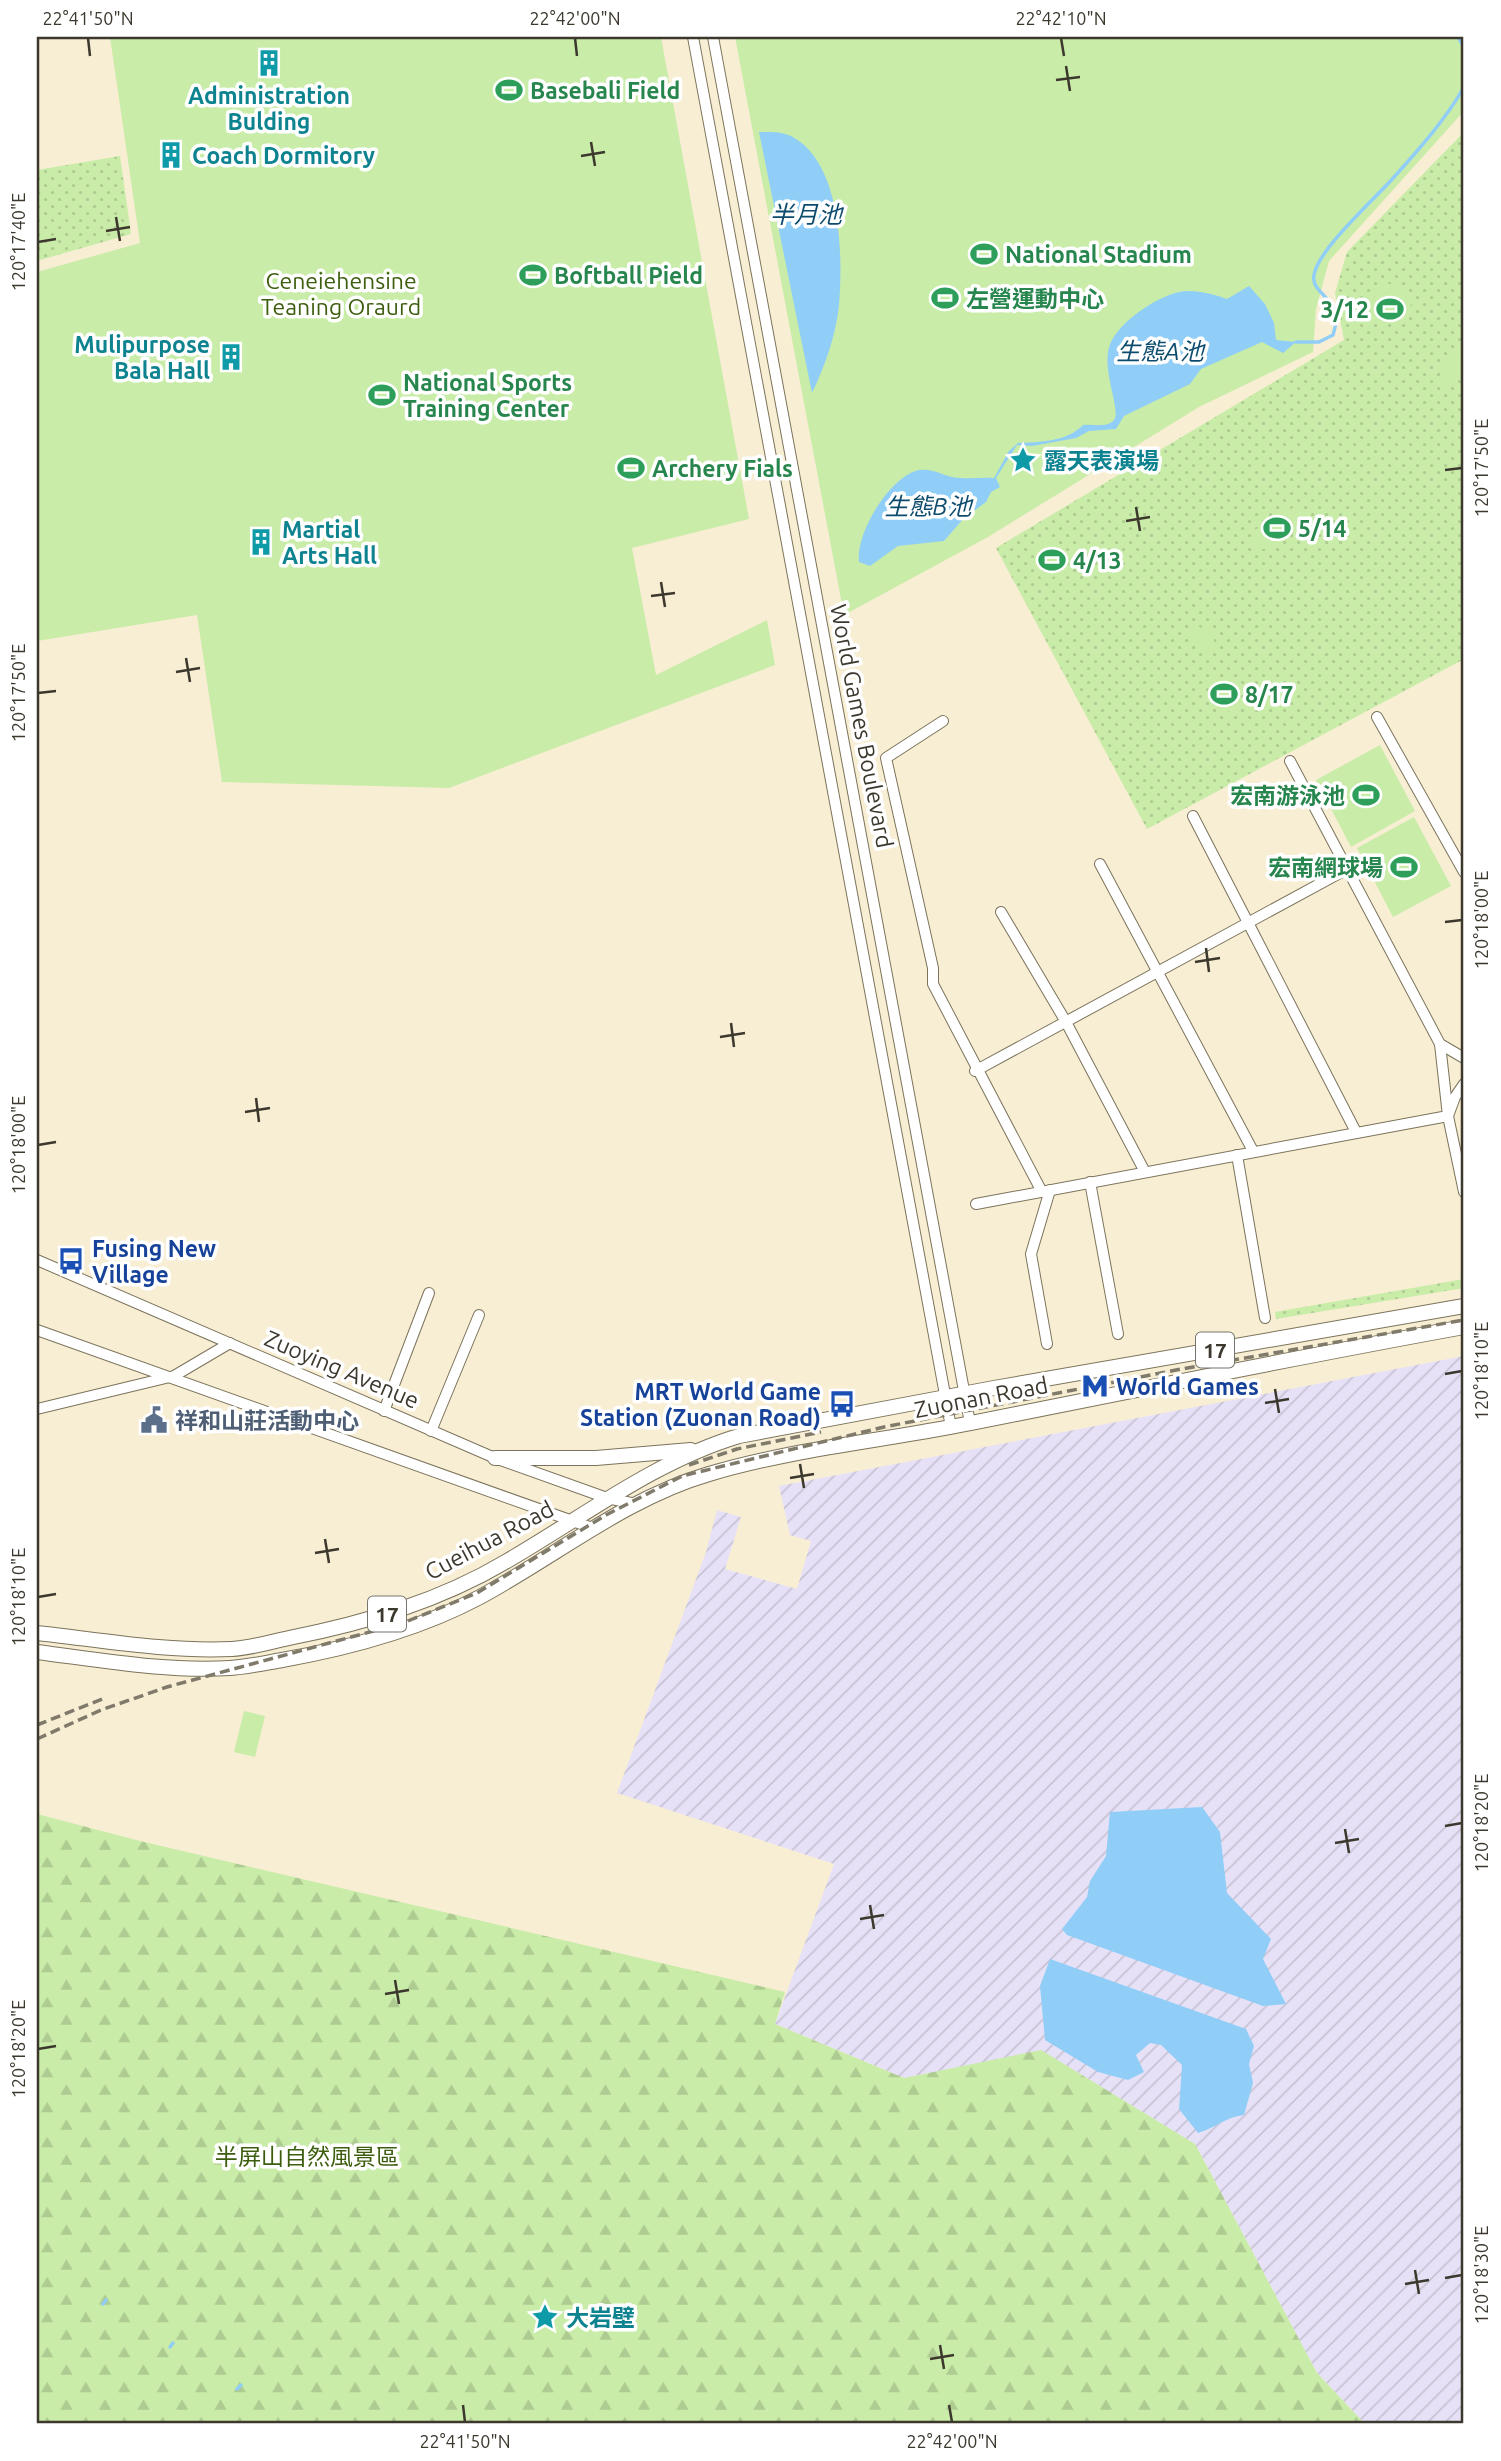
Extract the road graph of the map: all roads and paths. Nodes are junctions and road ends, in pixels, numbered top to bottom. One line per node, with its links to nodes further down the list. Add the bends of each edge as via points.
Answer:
1 (693, 37): 39 (street, World Games Boulevard)
2 (713, 37): 38 (street, World Games Boulevard)
3 (1377, 717): 9 (street)
4 (943, 721): 16 (street, via 886,758 933,984)
5 (1290, 761): 8 (street)
6 (1193, 816): 11 (street)
7 (1100, 864): 12 (street)
8 (1349, 868): 11 (street); 14 (street)
9 (1464, 872)
10 (1001, 912): 13 (street)
11 (1247, 923): 12 (street); 19 (street)
12 (1158, 972): 13 (street); 20 (street)
13 (1066, 1022): 16 (street); 22 (street)
14 (1440, 1044): 15 (street); 18 (street)
15 (1464, 1058)
16 (975, 1071): 24 (street)
17 (1464, 1084): 18 (street)
18 (1448, 1116): 19 (street); 25 (street)
19 (1356, 1132): 20 (street)
20 (1253, 1152): 21 (street)
21 (1237, 1154): 22 (street); 31 (street)
22 (1145, 1172): 23 (street)
23 (1090, 1182): 24 (street); 34 (street)
24 (1046, 1191): 26 (street); 36 (street, via 1031,1254)
25 (1464, 1192)
26 (976, 1204)
27 (37, 1260): 35 (street, Zuoying Avenue)
28 (429, 1293): 41 (street)
29 (1464, 1306): 38 (main road, Zuonan Road / 17)
30 (479, 1315): 44 (street)
31 (1265, 1318)
32 (1464, 1327): 42 (main road, Zuonan Road / 17)
33 (37, 1330): 37 (street)
34 (1118, 1334)
35 (230, 1343): 37 (street); 41 (street, Zuoying Avenue)
36 (1047, 1345)
37 (174, 1376): 40 (street); 49 (street)
38 (965, 1394): 39 (main road, Zuonan Road / 17); 42 (street, World Games Boulevard)
39 (946, 1398): 43 (street, World Games Boulevard); 45 (main road, Zuonan Road / 17, via 739,1436)
40 (37, 1409)
41 (384, 1411): 44 (street, Zuoying Avenue)
42 (970, 1423): 43 (main road, Zuonan Road / 17)
43 (951, 1427): 48 (main road, Zuonan Road / 17, via 756,1461 677,1484)
44 (431, 1431): 46 (street, Zuoying Avenue)
45 (700, 1450): 46 (main road, via 596,1458); 47 (main road, Cueihua Road / 17)
46 (495, 1458): 47 (street, Zuoying Avenue)
47 (607, 1498): 48 (street, Zuoying Avenue); 49 (main road, Cueihua Road / 17)
48 (636, 1504): 50 (main road, Cueihua Road / 17)
49 (573, 1520): 50 (street); 51 (main road, Cueihua Road / 17, via 467,1583 399,1611 332,1629 234,1649 185,1649)
50 (595, 1529): 52 (main road, Cueihua Road / 17, via 478,1598 409,1629 337,1650 232,1668 187,1668)
51 (37, 1633)
52 (37, 1651)

